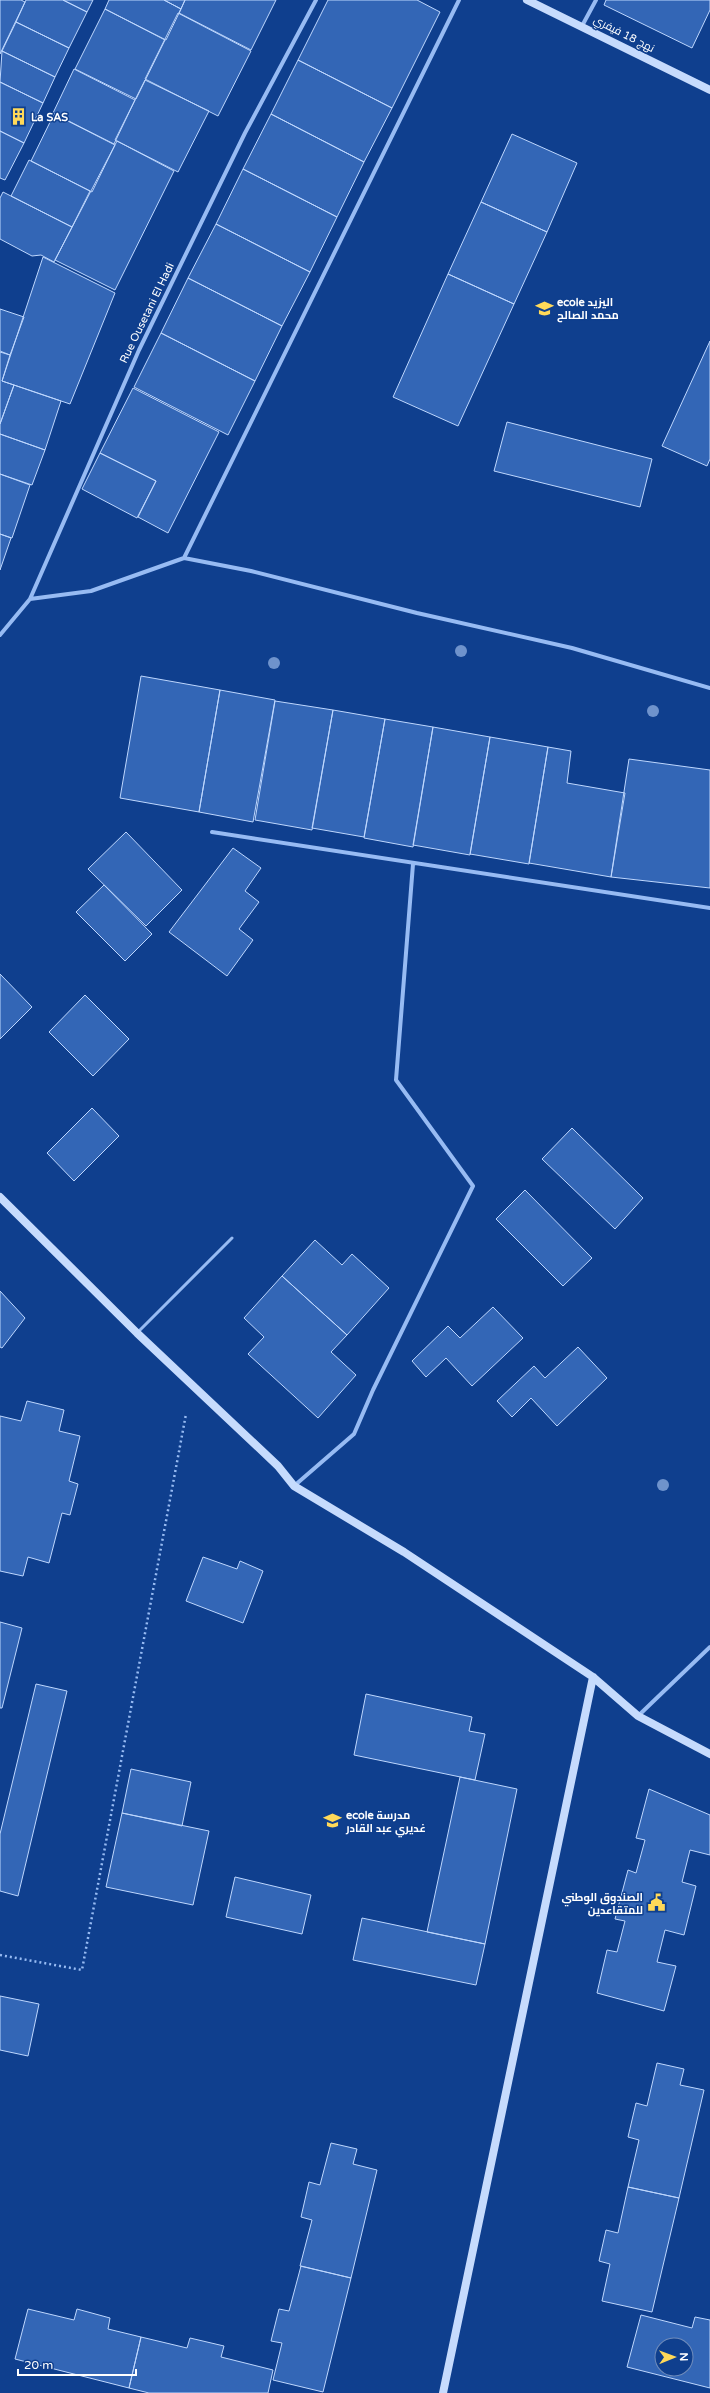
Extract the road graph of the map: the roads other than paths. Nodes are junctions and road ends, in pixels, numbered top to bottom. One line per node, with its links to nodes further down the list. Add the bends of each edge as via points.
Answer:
1 (316, 0): 8 (street, Rue Ousetani El Hadi, via 245,133 139,350)
2 (459, 0): 7 (street)
3 (527, 0): 5 (street, نهج 18 فيفري)
4 (596, 0): 5 (street)
5 (582, 26): 6 (street, نهج 18 فيفري)
6 (710, 90)
7 (184, 558): 8 (street, via 91,591); 10 (street, via 251,571 417,613 572,648)
8 (30, 599): 9 (street, Rue Ousetani El Hadi)
9 (0, 636)
10 (710, 688)
11 (212, 832): 12 (street)
12 (413, 864): 13 (street); 17 (street, via 396,1080 474,1186 373,1390 354,1434)
13 (710, 908)
14 (0, 1197): 16 (street)
15 (232, 1238): 16 (lane)
16 (137, 1333): 17 (street, via 278,1466)
17 (294, 1486): 19 (street, via 404,1552)
18 (710, 1647): 20 (street)
19 (593, 1678): 20 (street); 22 (street)
20 (638, 1716): 21 (street)
21 (710, 1754)
22 (443, 2393)

